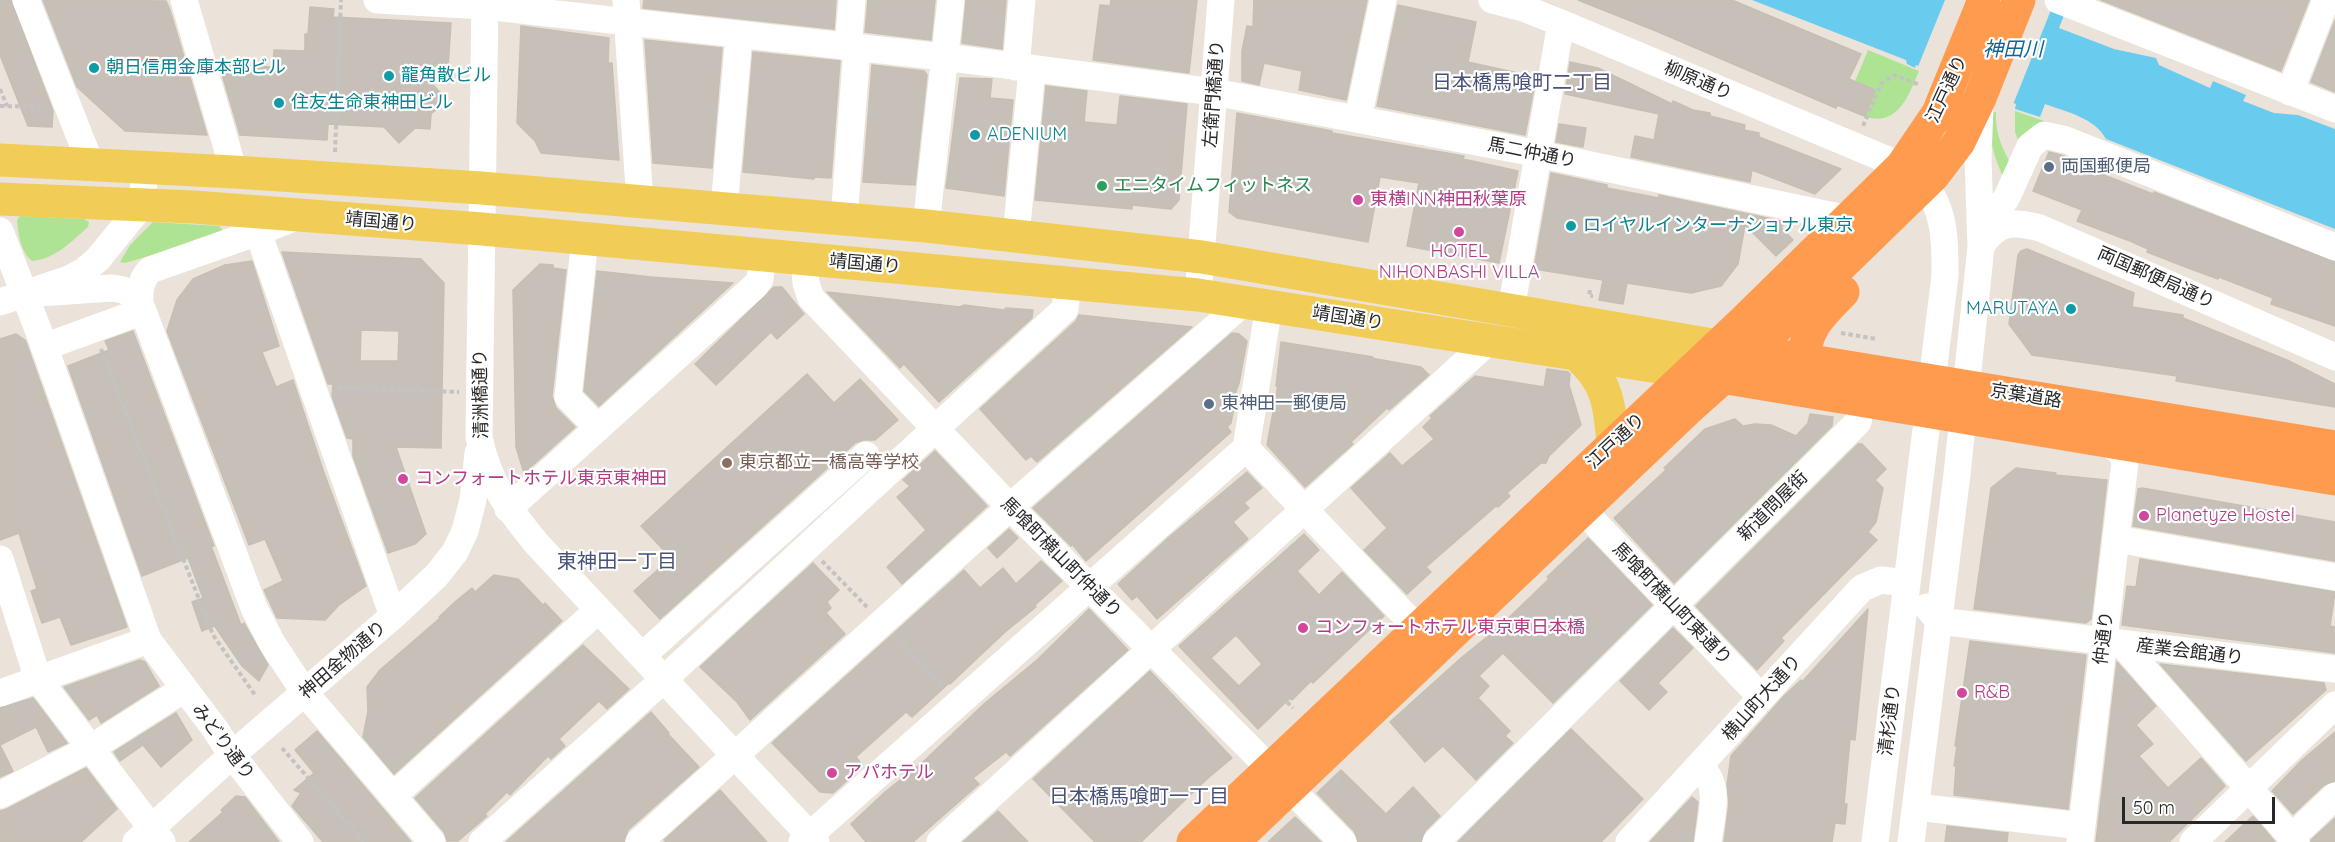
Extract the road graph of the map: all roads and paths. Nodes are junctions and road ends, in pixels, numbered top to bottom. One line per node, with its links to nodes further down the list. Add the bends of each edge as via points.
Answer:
1 (26, 0): 29 (street)
2 (184, 0): 38 (street)
3 (341, 0): 33 (path)
4 (377, 0): 15 (street, 馬二仲通り)
5 (852, 0): 19 (street)
6 (951, 0): 20 (street)
7 (1022, 0): 21 (street)
8 (1221, 0): 24 (street, 左衛門橋通り)
9 (1383, 0): 31 (street)
10 (1492, 0): 17 (street, 柳原通り)
11 (1984, 0): 39 (highway, 江戸通り)
12 (2019, 0): 26 (highway, 江戸通り)
13 (2058, 0): 25 (street)
14 (2326, 0): 25 (street)
15 (485, 3): 16 (street, 馬二仲通り); 40 (street, 清洲橋通り)
16 (627, 12): 18 (street, 馬二仲通り); 42 (street)
17 (1561, 23): 34 (street); 39 (street, 柳原通り)
18 (739, 35): 19 (street, 馬二仲通り); 44 (street)
19 (852, 48): 20 (street, 馬二仲通り); 46 (street)
20 (944, 57): 21 (street, 馬二仲通り); 48 (street)
21 (1024, 68): 24 (street, 馬二仲通り); 52 (street)
22 (1920, 85): 32 (path, via 1894,75 1881,84)
23 (0, 89): 28 (path)
24 (1214, 92): 31 (street, 馬二仲通り); 57 (street, 左衛門橋通り)
25 (2290, 92): 30 (street)
26 (1980, 98): 39 (highway, 江戸通り, via 1959,142); 54 (street, 清杉通り)
27 (0, 106): 28 (path)
28 (6, 106): 29 (path)
29 (68, 108): 36 (street)
30 (2335, 109)
31 (1358, 119): 34 (street, 馬二仲通り)
32 (1863, 127)
33 (335, 152)
34 (1537, 153): 47 (street, 馬二仲通り); 67 (street)
35 (0, 160): 36 (main road, 靖国通り)
36 (91, 165): 37 (main road, 靖国通り)
37 (145, 168): 38 (main road, 靖国通り); 43 (street)
38 (234, 172): 40 (main road, 靖国通り)
39 (1910, 186): 47 (highway, 江戸通り); 74 (highway, 江戸通り); 77 (highway, via 1866,268 1807,334); 82 (street, 清杉通り, via 1938,206 1944,234 1945,276)
40 (481, 188): 42 (main road, 靖国通り); 49 (street, 清洲橋通り)
41 (0, 199): 43 (main road, 靖国通り)
42 (640, 202): 44 (main road, 靖国通り)
43 (142, 205): 45 (main road, 靖国通り); 61 (street, via 84,271)
44 (724, 209): 46 (main road, 靖国通り)
45 (299, 216): 49 (main road, 靖国通り); 51 (street)
46 (843, 219): 48 (main road, 靖国通り)
47 (1849, 219): 72 (highway, 江戸通り)
48 (926, 226): 52 (main road, 靖国通り)
49 (482, 229): 53 (main road, 靖国通り); 81 (street, 清洲橋通り)
50 (0, 231): 61 (street, みどり通り)
51 (258, 232): 66 (street, via 150,270 140,286); 80 (street)
52 (1016, 236): 57 (main road, 靖国通り)
53 (585, 239): 56 (main road, 靖国通り); 86 (street, via 568,397)
54 (1981, 240): 55 (street, via 2007,197 2030,146 2044,135 2066,140); 76 (street, 両国郵便局通り, via 1999,226 2015,223 2040,228); 84 (street, 清杉通り)
55 (2335, 247)
56 (763, 255): 58 (main road, 靖国通り); 86 (street, via 760,279 755,286)
57 (1202, 257): 62 (street, 左衛門橋通り); 67 (main road, 靖国通り)
58 (804, 259): 59 (main road, 靖国通り); 85 (street, 馬喰町横山町仲通り, via 811,298)
59 (1068, 283): 62 (main road, 靖国通り); 85 (street, via 1065,309)
60 (1590, 290): 63 (path, via 1589,296)
61 (25, 294): 64 (street); 66 (street, via 122,289 133,293); 73 (street, みどり通り)
62 (1198, 295): 65 (main road, 靖国通り)
63 (1600, 297)
64 (0, 302)
65 (1256, 304): 70 (main road, 靖国通り); 91 (street); 94 (street)
66 (141, 307): 68 (street); 119 (street, via 254,608)
67 (1511, 310): 72 (main road, 靖国通り)
68 (93, 329): 73 (street); 120 (path, via 213,635)
69 (1841, 333): 71 (path)
70 (1491, 339): 75 (main road, 靖国通り); 96 (street)
71 (1877, 339)
72 (1718, 346): 74 (highway, 京葉道路); 78 (highway, 江戸通り)
73 (44, 347): 110 (street, みどり通り)
74 (1753, 351): 77 (highway, 京葉道路); 79 (highway, 江戸通り)
75 (1576, 354): 78 (main road, 靖国通り); 89 (main road, via 1600,379)
76 (2335, 357)
77 (1802, 359): 82 (highway, 京葉道路)
78 (1690, 372): 79 (highway, 靖国通り); 89 (highway, 江戸通り)
79 (1724, 378): 83 (highway, 京葉道路); 97 (highway, 江戸通り)
80 (313, 388): 81 (path); 106 (street)
81 (479, 392): 87 (street, 清洲橋通り)
82 (1930, 396): 83 (highway, 京葉道路); 84 (highway, 京葉道路); 102 (street, 清杉通り)
83 (1861, 401): 104 (street, 新道問屋街, via 1858,422)
84 (1965, 402): 88 (highway, 京葉道路); 90 (highway, 京葉道路); 107 (street, 清杉通り)
85 (935, 427): 94 (street, 馬喰町横山町仲通り); 99 (street)
86 (598, 428): 95 (street)
87 (479, 437): 95 (street, 清洲橋通り, via 492,480); 106 (street, 神田金物通り, via 476,482 465,531 455,552)
88 (2106, 442): 93 (highway, 京葉道路); 98 (street, 仲通り, via 2121,452 2125,462)
89 (1613, 444): 109 (highway, 江戸通り)
90 (2335, 447)
91 (1246, 448): 96 (street); 103 (street)
92 (866, 454): 113 (street)
93 (2335, 479)
94 (1010, 507): 103 (street, 馬喰町横山町仲通り); 108 (street)
95 (508, 509): 105 (street, 清洲橋通り)
96 (1306, 510): 109 (street); 112 (street)
97 (1581, 512): 104 (street, 馬喰町横山町東通り); 131 (highway, 江戸通り)
98 (2116, 539): 101 (street); 111 (street, 仲通り)
99 (807, 546): 108 (path); 116 (street)
100 (0, 559): 115 (street)
101 (2335, 577)
102 (1907, 584): 107 (street); 121 (street, 横山町大通り, via 1881,579 1862,588); 153 (street, 清杉通り)
103 (1089, 588): 112 (street, 馬喰町横山町仲通り); 123 (street)
104 (1673, 606): 121 (street, 馬喰町横山町東通り); 150 (street, 新道問屋街)
105 (598, 610): 113 (street, 清洲橋通り); 134 (street)
106 (393, 616): 119 (street, 神田金物通り)
107 (1939, 621): 111 (street, 産業会館通り); 136 (street, 清杉通り)
108 (882, 622): 123 (path); 129 (street)
109 (1418, 628): 131 (highway, 江戸通り)
110 (148, 640): 115 (street); 117 (street, みどり通り)
111 (2112, 642): 114 (street, 産業会館通り); 132 (street); 137 (street, 仲通り)
112 (1150, 648): 131 (street, 馬喰町横山町仲通り); 146 (street)
113 (642, 656): 116 (street, 清洲橋通り)
114 (2335, 669)
115 (38, 679): 118 (street); 126 (street)
116 (663, 680): 129 (street, 清洲橋通り); 144 (street)
117 (184, 690): 126 (street); 128 (street, みどり通り)
118 (0, 693)
119 (305, 693): 128 (street, 神田金物通り); 134 (street)
120 (255, 695)
121 (1761, 697): 130 (street, 横山町大通り)
122 (1287, 702): 125 (path)
123 (958, 704): 140 (street)
124 (2335, 705): 132 (street)
125 (1293, 708)
126 (91, 748): 133 (street); 138 (street)
127 (282, 748): 142 (path)
128 (232, 755): 138 (street, 神田金物通り); 141 (street, みどり通り)
129 (735, 756): 140 (street, 清洲橋通り); 145 (street)
130 (1700, 767): 151 (street, 横山町大通り); 152 (street, via 1709,775 1714,794)
131 (1281, 778): 147 (highway, 江戸通り); 148 (highway, 江戸通り); 149 (street, 馬喰町横山町仲通り)
132 (2249, 788): 139 (street); 155 (street)
133 (0, 795)
134 (393, 796): 143 (street)
135 (2335, 796): 139 (street)
136 (1916, 807): 137 (street); 154 (street, 清杉通り)
137 (2081, 834)
138 (150, 837)
139 (2294, 839)
140 (809, 840)
141 (300, 842)
142 (364, 842)
143 (432, 842)
144 (482, 842)
145 (639, 842)
146 (940, 842)
147 (1193, 842)
148 (1233, 842)
149 (1343, 842)
150 (1436, 842)
151 (1629, 842)
152 (1708, 842)
153 (1875, 842)
154 (1911, 842)
155 (2193, 842)

